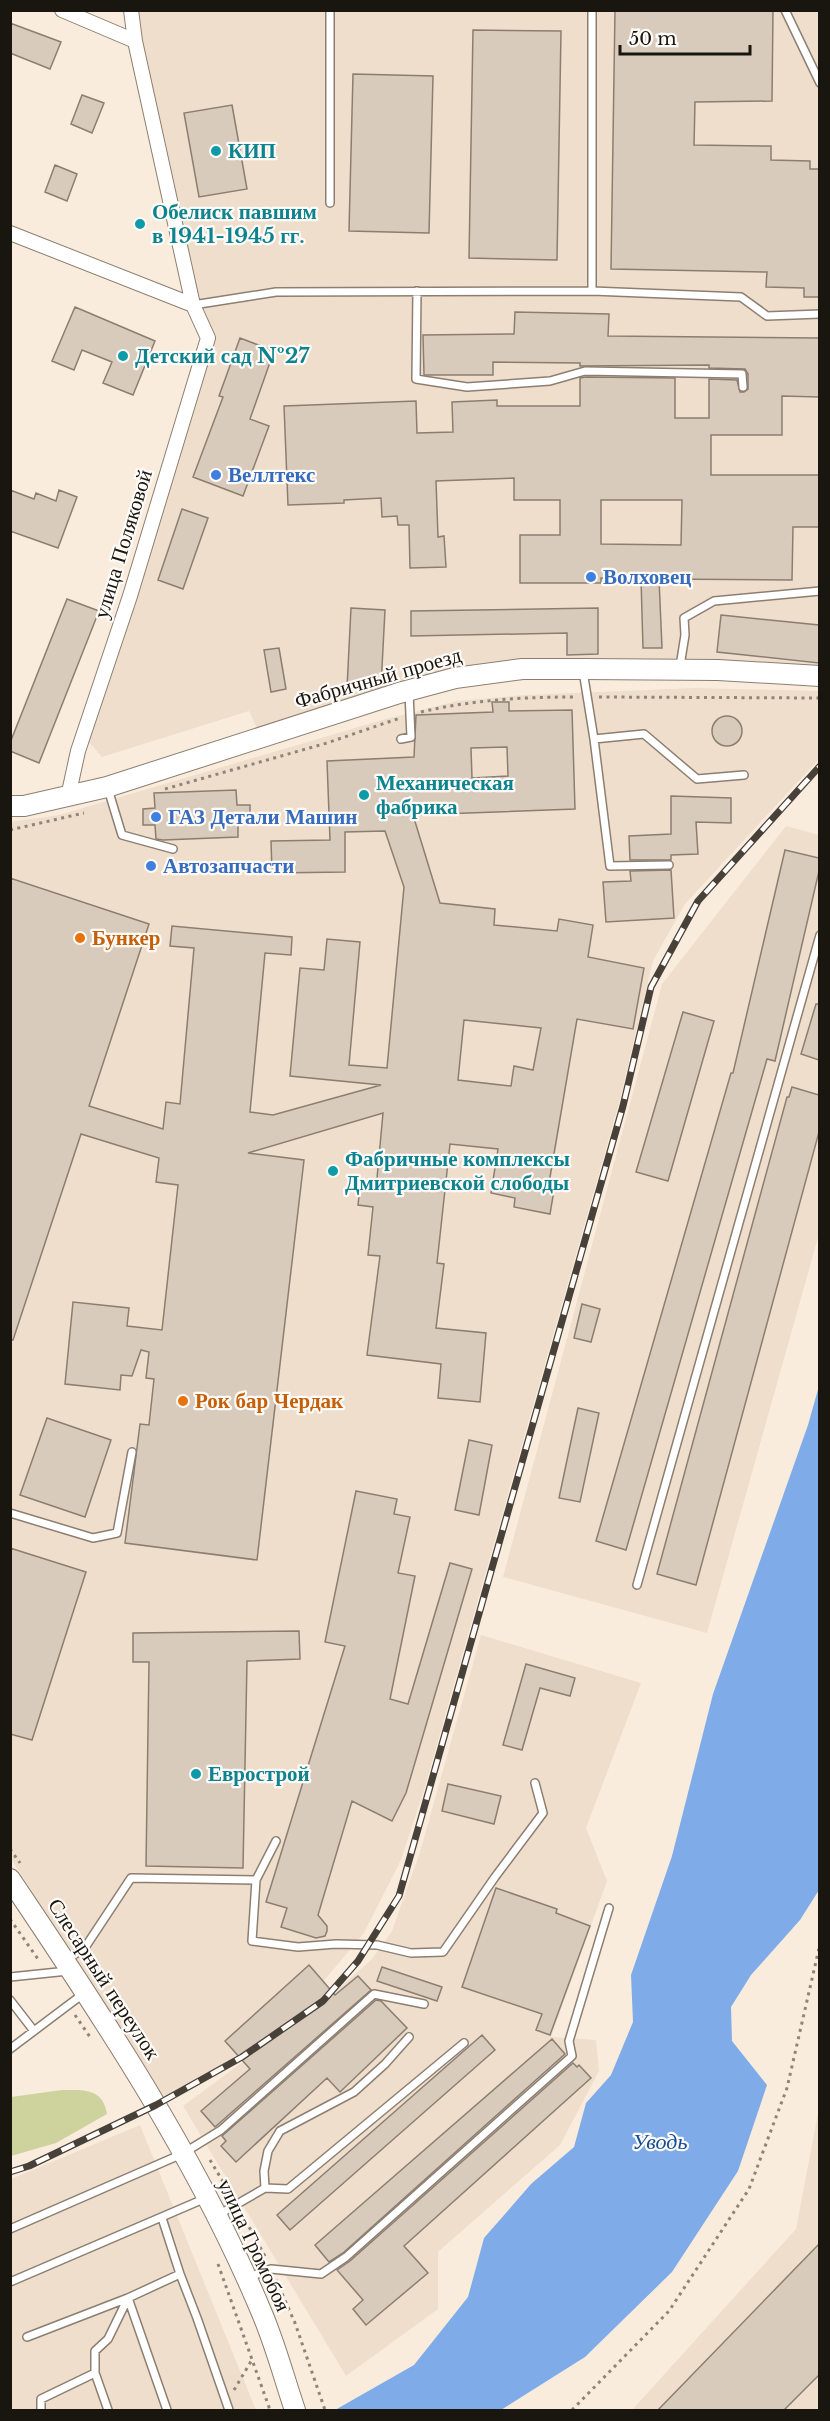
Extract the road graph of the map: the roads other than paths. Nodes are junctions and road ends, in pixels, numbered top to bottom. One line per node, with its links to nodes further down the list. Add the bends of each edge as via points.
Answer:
1 (62, 10): 6 (street)
2 (131, 10): 6 (street, улица Поляковой)
3 (330, 10): 8 (lane)
4 (592, 10): 11 (lane)
5 (785, 10): 7 (lane)
6 (135, 40): 12 (street, улица Поляковой)
7 (819, 83)
8 (330, 203)
9 (10, 233): 12 (street)
10 (417, 291): 11 (lane); 12 (lane, via 276,292); 14 (lane, via 416,379 467,387 550,381 585,371 742,374)
11 (592, 291): 13 (lane, via 741,297 767,316)
12 (194, 305): 24 (street, улица Поляковой, via 208,338 130,596 78,751)
13 (819, 314)
14 (743, 387)
15 (819, 591): 17 (lane, via 714,601 684,618 686,635)
16 (583, 669): 17 (main road, Фабричный проезд); 19 (main road, Фабричный проезд, via 522,669 455,678); 21 (lane)
17 (679, 670): 18 (main road, Фабричный проезд)
18 (819, 676)
19 (408, 690): 20 (lane, via 411,737); 23 (main road, Фабричный проезд)
20 (401, 739)
21 (594, 739): 22 (lane, via 644,734 697,779); 27 (lane, via 610,866)
22 (744, 775)
23 (107, 787): 24 (main road, Фабричный проезд); 26 (lane, via 122,835)
24 (68, 797): 25 (main road, Фабричный проезд)
25 (10, 806)
26 (173, 849)
27 (669, 865)
28 (819, 935): 31 (lane)
29 (132, 1452): 30 (lane, via 117,1533 93,1538)
30 (10, 1514)
31 (637, 1585)
32 (536, 1783): 35 (lane, via 543,1813 443,1952 411,1953 377,1945 298,1947 252,1941)
33 (276, 1841): 35 (lane)
34 (10, 1879): 37 (main road, Слесарный переулок)
35 (256, 1880): 37 (lane, via 132,1878)
36 (609, 1908): 54 (lane, via 569,2041 572,2056 346,2257 321,2274 271,2269)
37 (69, 1966): 38 (lane); 39 (main road, Слесарный переулок)
38 (10, 1977)
39 (84, 1992): 42 (lane); 46 (main road, Слесарный переулок)
40 (10, 2000): 42 (lane)
41 (424, 2004): 47 (lane, via 374,1994 221,2130)
42 (34, 2031): 45 (lane)
43 (409, 2037): 48 (lane, via 354,2092 280,2131 268,2151)
44 (464, 2043): 48 (lane, via 288,2189)
45 (10, 2049)
46 (156, 2105): 47 (main road, улица Громобоя)
47 (182, 2154): 49 (main road, улица Громобоя); 52 (lane)
48 (265, 2188): 50 (lane)
49 (206, 2198): 50 (main road, улица Громобоя); 51 (lane)
50 (216, 2216): 54 (main road, улица Громобоя)
51 (162, 2218): 53 (lane); 55 (lane)
52 (10, 2229)
53 (180, 2274): 56 (lane); 62 (lane)
54 (246, 2278): 63 (main road, улица Громобоя)
55 (10, 2282)
56 (128, 2298): 57 (lane); 58 (lane, via 108,2339 95,2351); 61 (lane)
57 (27, 2337)
58 (95, 2373): 59 (lane, via 41,2399); 60 (lane)
59 (41, 2410)
60 (108, 2410)
61 (167, 2410)
62 (229, 2410)
63 (295, 2410)

